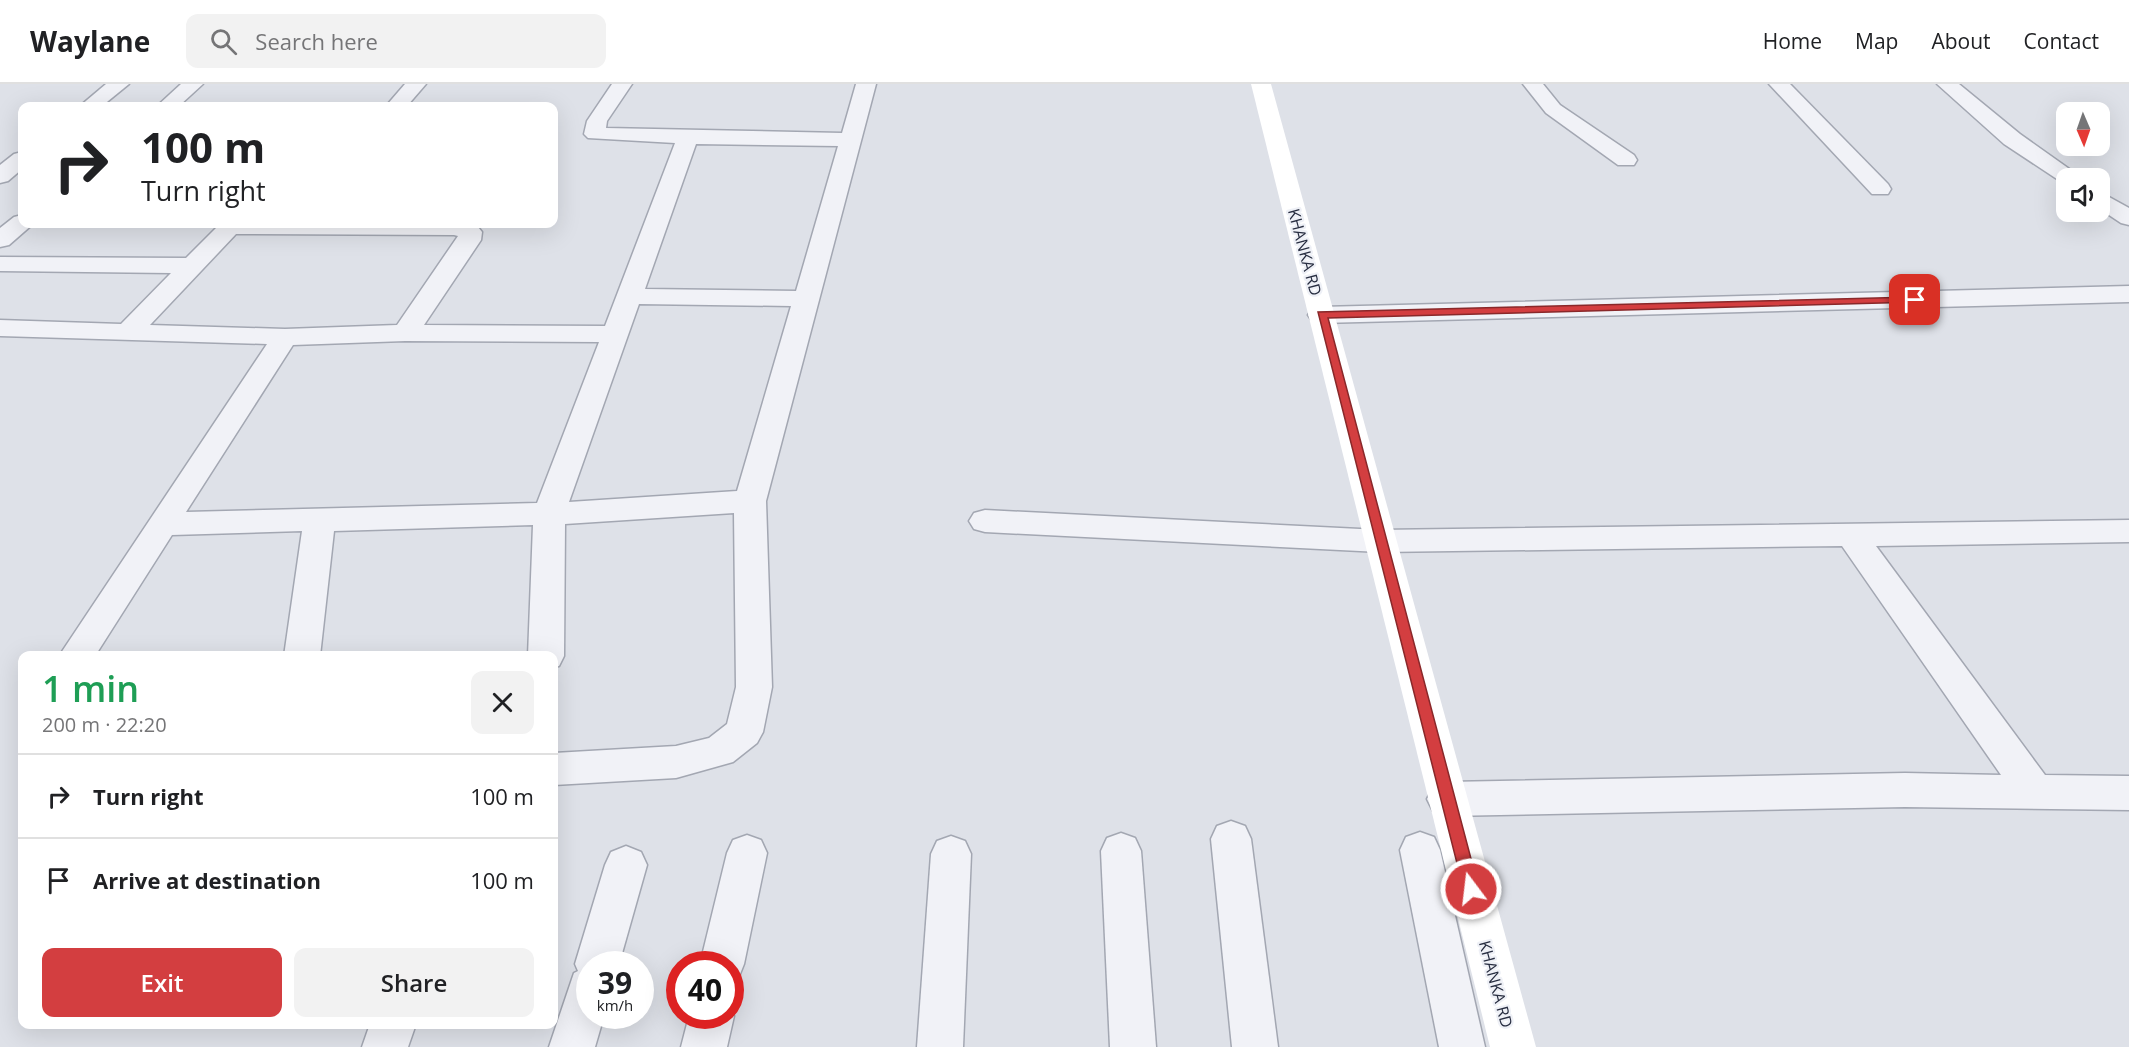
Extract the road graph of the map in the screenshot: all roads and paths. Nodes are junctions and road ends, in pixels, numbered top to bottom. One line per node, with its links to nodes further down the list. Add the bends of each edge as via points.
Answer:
1 (119, 84): 10 (street)
2 (193, 84): 11 (street)
3 (416, 84): 12 (street)
4 (622, 84): 13 (street, via 597,121 595,134)
5 (866, 84): 14 (street)
6 (1261, 84): 31 (street, KHANKA RD)
7 (1533, 84): 15 (street, via 1553,109)
8 (1779, 84): 19 (street)
9 (1947, 84): 17 (street, via 2012,139)
10 (95, 102)
11 (172, 102)
12 (400, 102)
13 (688, 137): 14 (street); 29 (street)
14 (852, 141): 30 (street)
15 (1626, 160)
16 (18, 162): 18 (street)
17 (2056, 168)
18 (0, 176)
19 (1880, 189)
20 (2110, 206): 21 (street)
21 (2129, 218)
22 (18, 225): 25 (street)
23 (229, 228): 27 (street)
24 (454, 228): 33 (street, via 470,232 470,240)
25 (0, 240)
26 (0, 264): 27 (street)
27 (194, 266): 34 (street)
28 (2129, 294): 31 (street)
29 (628, 296): 30 (street); 35 (street)
30 (808, 299): 37 (street)
31 (1321, 315): 44 (street, KHANKA RD)
32 (0, 328): 34 (street)
33 (405, 333): 35 (street); 36 (street)
34 (126, 334): 36 (street)
35 (615, 334): 38 (street)
36 (285, 337): 41 (street)
37 (750, 501): 38 (street); 48 (street, via 754,687 744,732 720,751 676,762)
38 (549, 514): 39 (street); 47 (street)
39 (319, 520): 41 (street); 46 (street)
40 (985, 521): 44 (street)
41 (162, 524): 45 (street)
42 (2129, 531): 43 (street)
43 (1851, 535): 44 (street); 49 (street)
44 (1380, 541): 51 (street, KHANKA RD)
45 (79, 651)
46 (303, 651)
47 (546, 651)
48 (558, 770)
49 (2035, 792): 50 (street); 51 (street, via 1893,790)
50 (2129, 793)
51 (1447, 799): 70 (street, KHANKA RD)
52 (1231, 839): 68 (street)
53 (1420, 850): 69 (street)
54 (1121, 851): 67 (street)
55 (747, 853): 59 (street)
56 (951, 854): 66 (street)
57 (626, 865): 58 (street)
58 (601, 951)
59 (725, 951)
60 (391, 1029): 63 (street)
61 (577, 1029): 64 (street)
62 (708, 1029): 65 (street)
63 (385, 1047)
64 (572, 1047)
65 (704, 1047)
66 (940, 1047)
67 (1133, 1047)
68 (1255, 1047)
69 (1462, 1047)
70 (1513, 1047)

